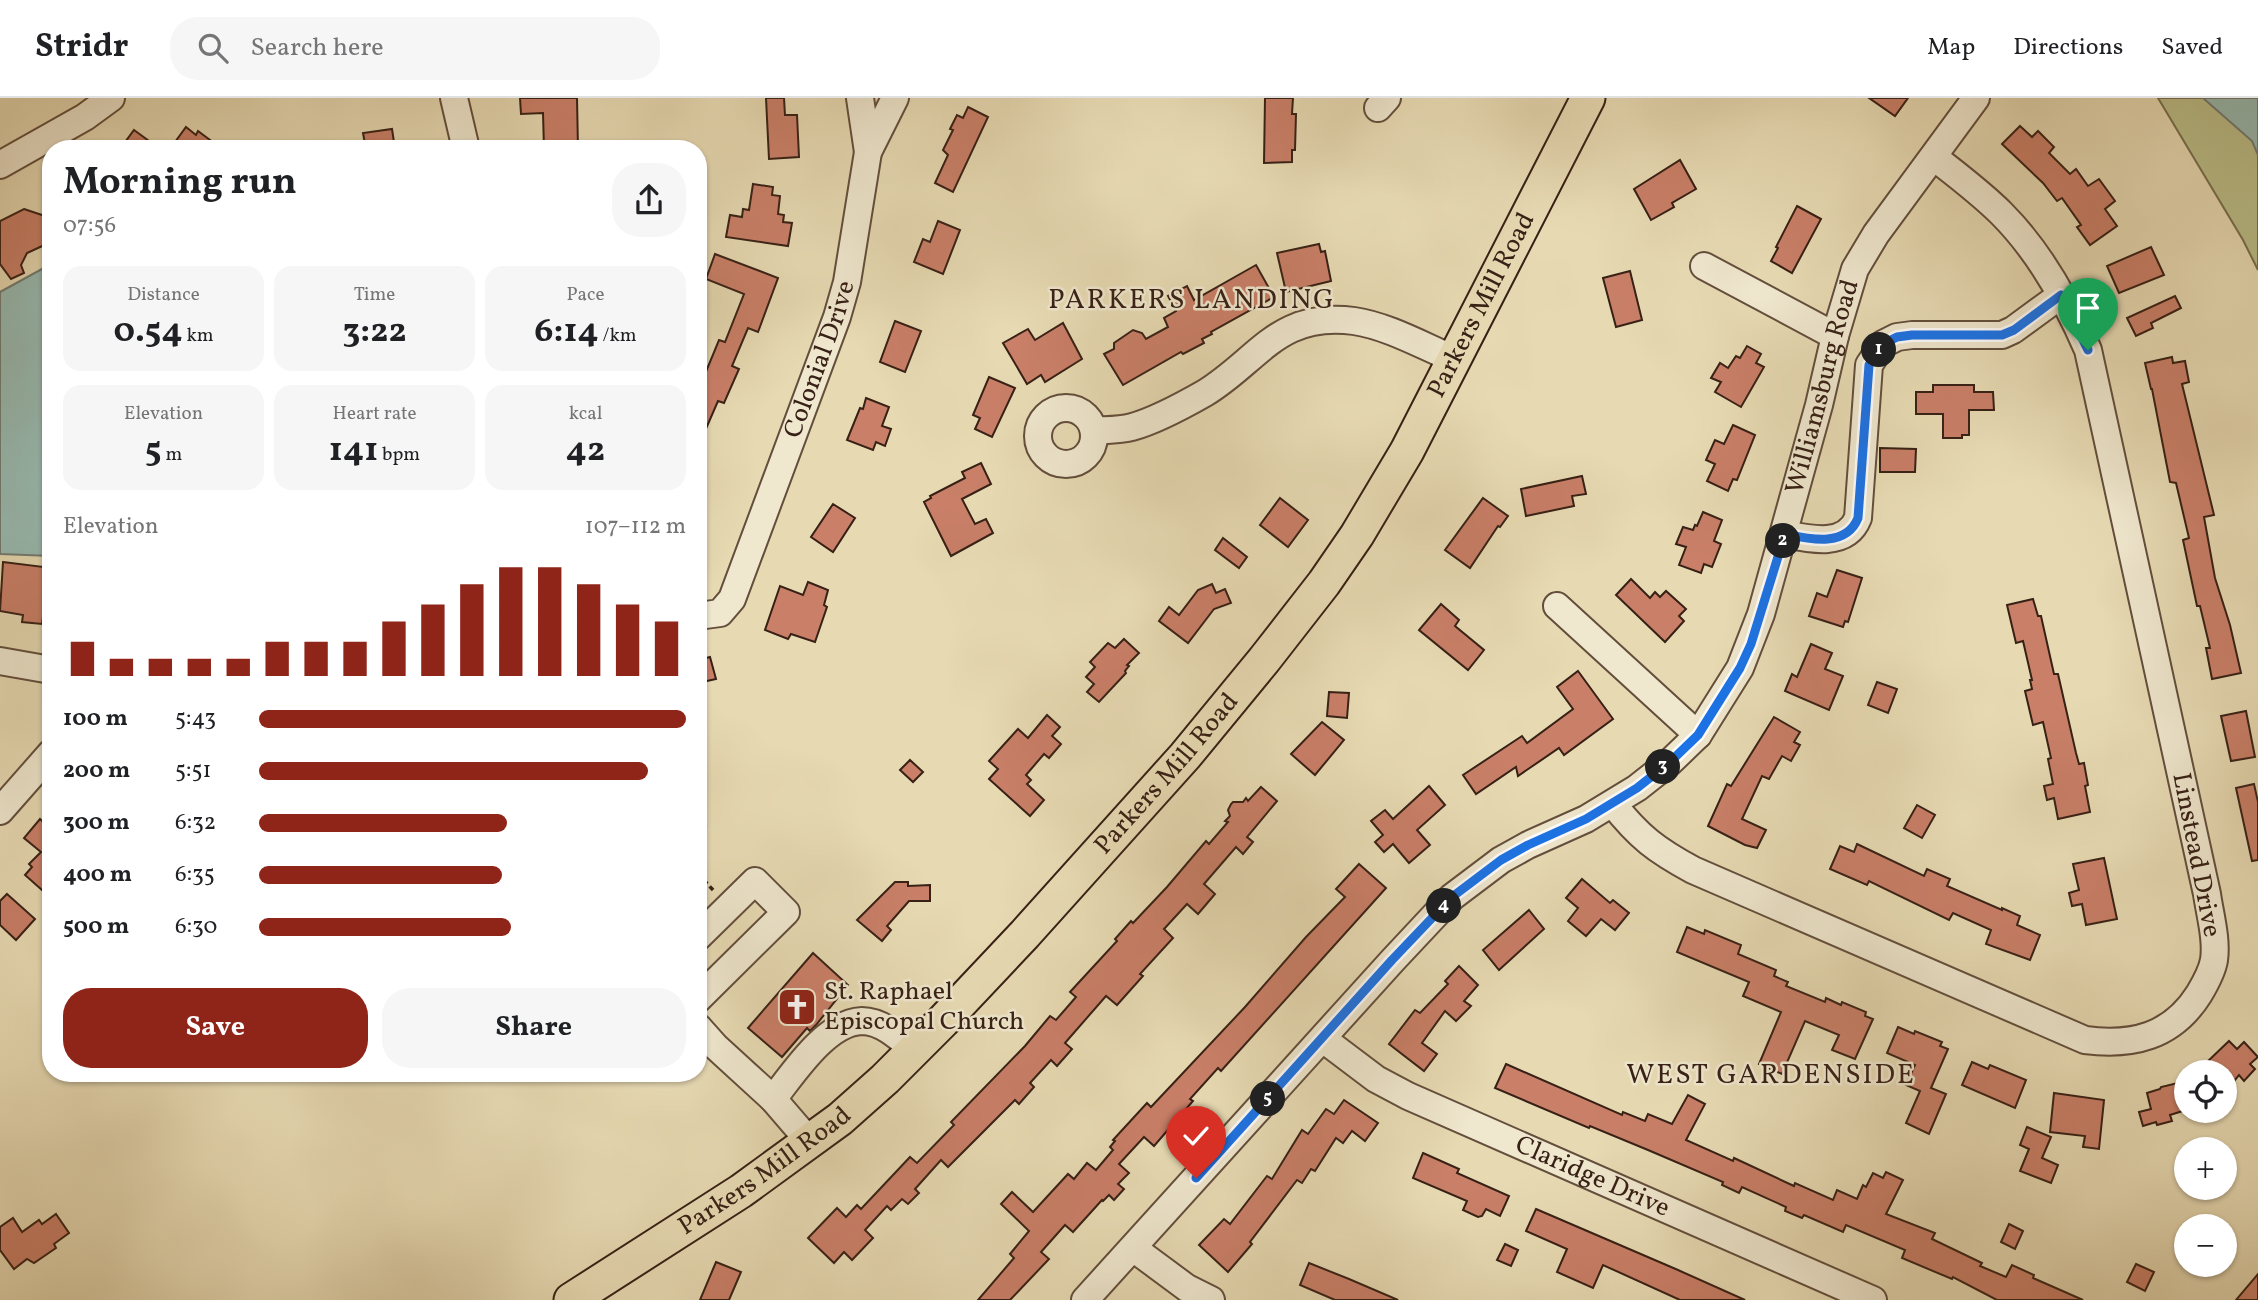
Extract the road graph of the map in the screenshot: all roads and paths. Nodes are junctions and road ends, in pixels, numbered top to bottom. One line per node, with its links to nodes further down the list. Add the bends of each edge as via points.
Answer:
1 (111, 98): 7 (street)
2 (454, 98): 8 (street)
3 (860, 98): 10 (street)
4 (895, 98): 10 (street, Colonial Drive)
5 (1588, 98): 16 (main road, Parkers Mill Road)
6 (1976, 98): 11 (street, Williamsburg Road)
7 (44, 140)
8 (464, 140)
9 (42, 141): 12 (street)
10 (868, 152): 20 (street, Colonial Drive, via 853,251 837,317 732,599)
11 (1934, 158): 14 (street, Linstead Drive, via 2002,214); 15 (street, Williamsburg Road, via 1855,269)
12 (0, 165)
13 (1704, 266): 15 (street)
14 (2061, 295): 18 (street, via 2002,335 1912,335 1883,344 1869,365 1854,527 1824,540); 25 (street, Linstead Drive, via 2088,350 2207,894 2214,960 2194,1002 2177,1021 2155,1034 2130,1042 2085,1040 1693,870 1659,851)
15 (1835, 336): 18 (street, Williamsburg Road)
16 (1454, 359): 17 (street, via 1356,321 1308,323 1272,339 1226,379 1180,406 1132,427); 33 (main road, Parkers Mill Road, via 1357,535 1264,660 1120,830)
17 (1094, 432)
18 (1785, 534): 23 (street, Williamsburg Road, via 1751,644)
19 (1557, 607): 23 (street)
20 (709, 615)
21 (0, 661): 22 (street)
22 (42, 668)
23 (1698, 735): 25 (street, Williamsburg Road)
24 (42, 764): 26 (street)
25 (1613, 804): 32 (street, Williamsburg Road, via 1528,845 1476,877 1426,924)
26 (0, 811)
27 (707, 883): 28 (path)
28 (716, 893)
29 (707, 928): 30 (street, via 755,881 786,912)
30 (707, 990)
31 (707, 1037): 34 (street)
32 (1323, 1039): 36 (street, Williamsburg Road); 40 (street, Claridge Drive, via 1376,1079 1418,1101)
33 (914, 1050): 34 (street, via 882,1027 862,1021 841,1027 813,1049); 35 (main road, Parkers Mill Road)
34 (773, 1099): 35 (street)
35 (810, 1142): 37 (main road, Parkers Mill Road)
36 (1133, 1248): 38 (street, Williamsburg Road); 39 (street)
37 (571, 1300)
38 (1085, 1300)
39 (1211, 1300)
40 (1872, 1300)

